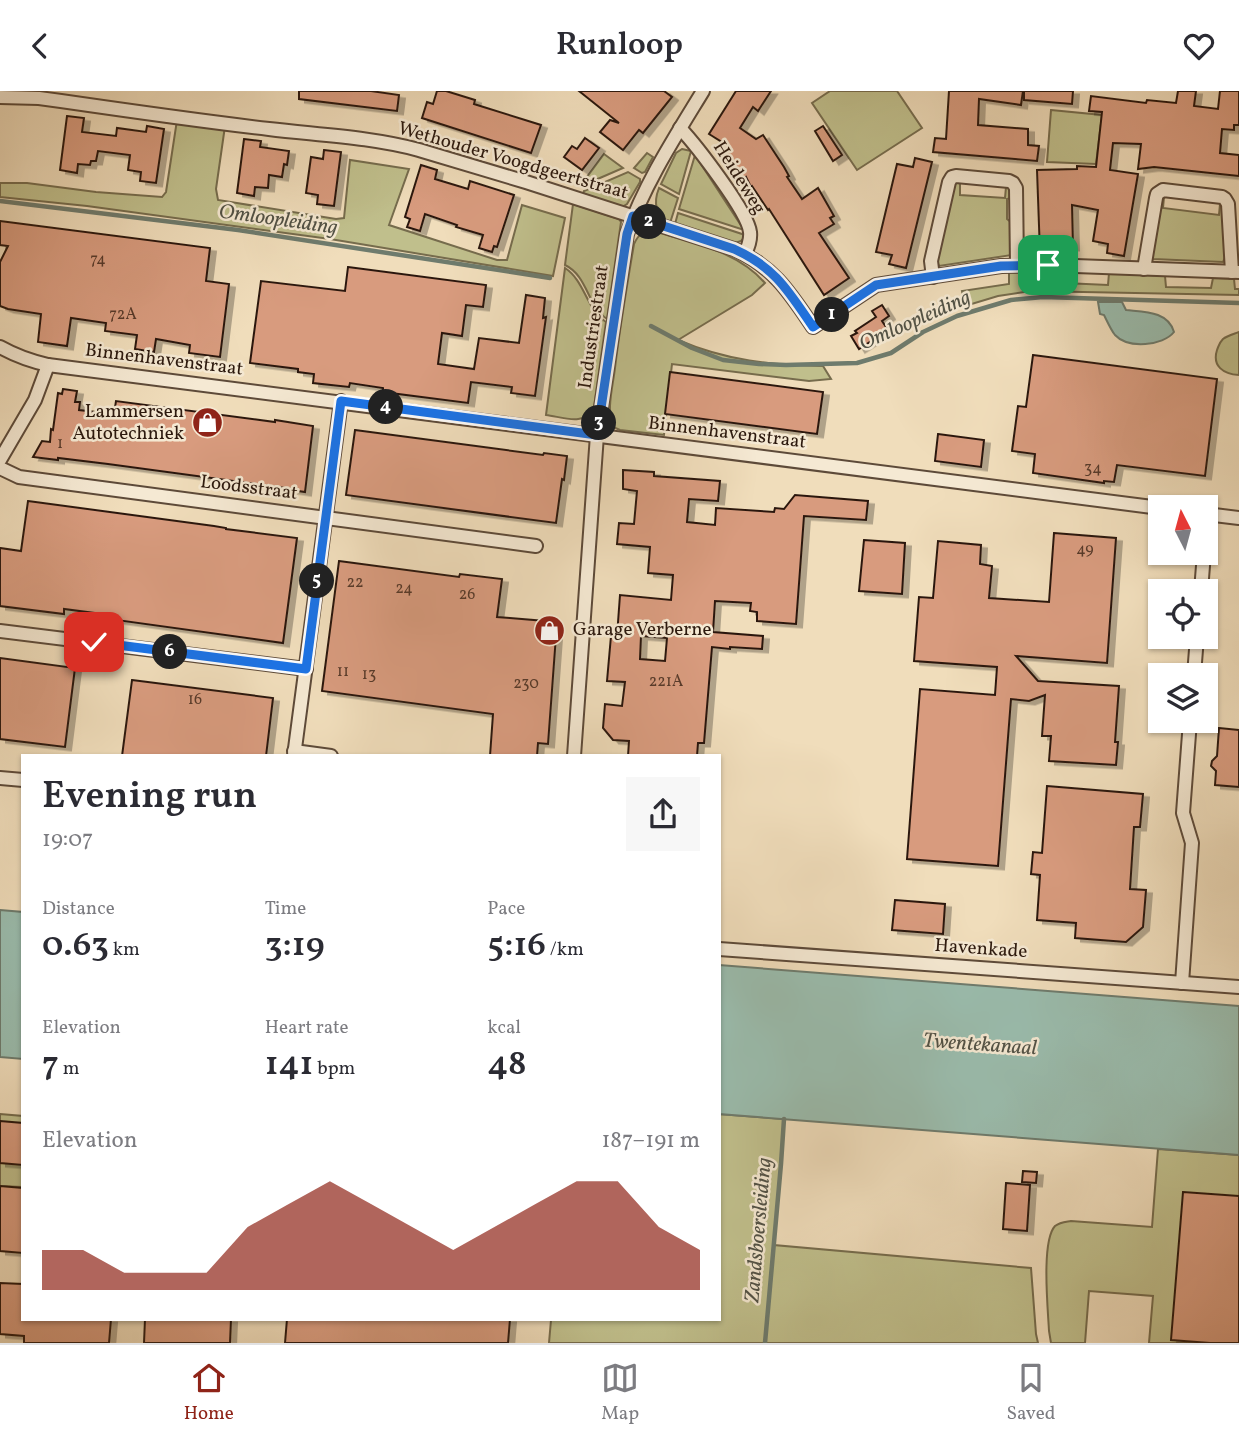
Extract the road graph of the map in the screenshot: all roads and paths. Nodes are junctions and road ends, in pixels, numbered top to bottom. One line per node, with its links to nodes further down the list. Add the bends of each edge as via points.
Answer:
1 (704, 91): 3 (street, Industriestraat)
2 (4, 95): 4 (street, Wethouder Voogdgeertstraat, via 405,146)
3 (680, 128): 4 (street, Industriestraat); 5 (street, Heideweg, via 741,211 750,234)
4 (633, 216): 5 (street); 13 (street, Industriestraat)
5 (745, 254): 9 (street, via 778,278 813,327 876,285)
6 (1017, 265): 7 (street); 9 (street); 9 (street, via 1013,183 956,176 949,182 931,261)
7 (1144, 269): 8 (street); 8 (street, via 1156,198 1163,190 1225,199)
8 (1235, 272)
9 (933, 277)
10 (0, 347): 11 (street, Binnenhavenstraat)
11 (48, 365): 12 (street, Binnenhavenstraat); 14 (street, via 35,400)
12 (341, 401): 13 (street, Binnenhavenstraat); 18 (street)
13 (597, 435): 16 (street, Binnenhavenstraat); 25 (street, Industriestraat)
14 (0, 460)
15 (0, 468): 18 (street, Loodsstraat, via 19,477)
16 (1148, 506)
17 (1218, 515): 19 (street)
18 (325, 517): 20 (street, Loodsstraat); 22 (street)
19 (1239, 518)
20 (536, 546)
21 (0, 631): 22 (street)
22 (306, 669): 24 (street)
23 (1189, 733): 29 (street, via 1182,813 1192,843)
24 (294, 754)
25 (574, 754)
26 (0, 778): 27 (street)
27 (21, 780)
28 (721, 949): 29 (street, Havenkade)
29 (1182, 983): 30 (street, Havenkade)
30 (1239, 987)

